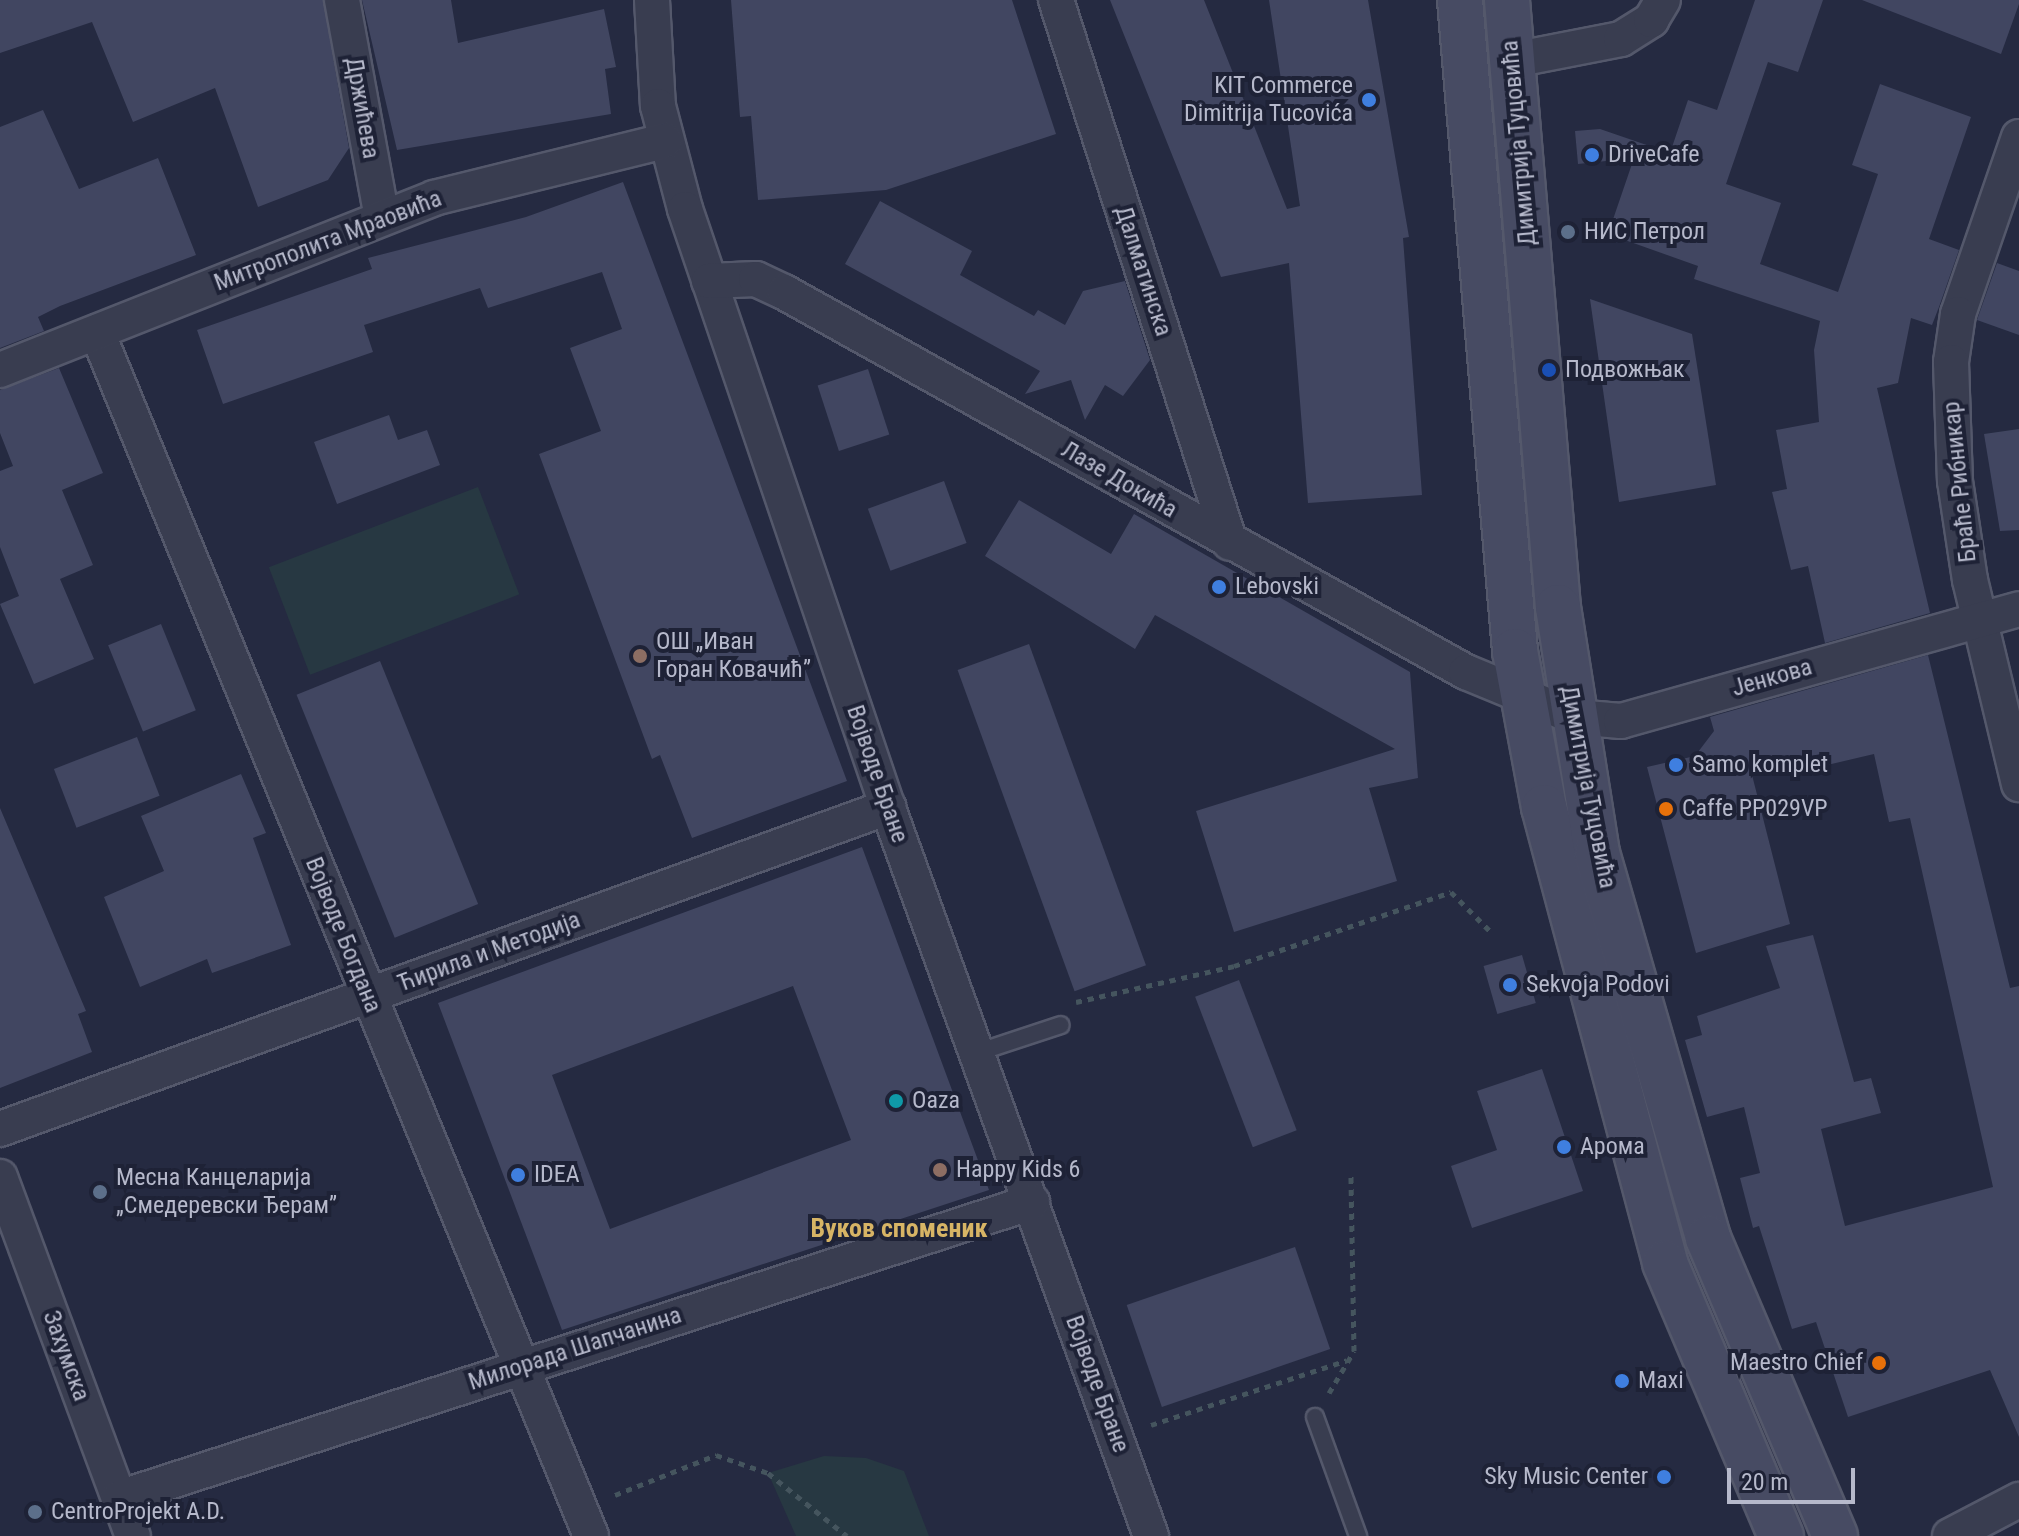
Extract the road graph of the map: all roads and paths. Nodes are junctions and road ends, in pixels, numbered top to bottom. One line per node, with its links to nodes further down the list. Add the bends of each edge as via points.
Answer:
1 (342, 0): 10 (street, Држићева)
2 (652, 0): 9 (street, Војводе Бране)
3 (1056, 0): 14 (street, Далматинска)
4 (1460, 0): 17 (main road, Димитрија Туцовића)
5 (1507, 0): 7 (main road, Димитрија Туцовића)
6 (1663, 0): 7 (street, via 1651,20 1621,39)
7 (1513, 60): 18 (main road, Димитрија Туцовића, via 1558,607)
8 (2019, 137): 16 (street, Браће Рибникар, via 1958,314 1951,362 1955,481)
9 (665, 141): 10 (street, Митрополита Мраовића); 11 (street, Војводе Бране)
10 (382, 217): 12 (street, Митрополита Мраовића)
11 (709, 281): 14 (street, Лазе Докића, via 756,279 784,292); 20 (street, Војводе Бране)
12 (97, 332): 13 (street, Митрополита Мраовића); 23 (street, Војводе Богдана)
13 (0, 370)
14 (1230, 543): 17 (street, Лазе Докића)
15 (2019, 609): 16 (street, Јенкова)
16 (1978, 620): 18 (street, Јенкова, via 1621,721); 19 (street, Браће Рибникар)
17 (1524, 701): 18 (street, Јенкова); 41 (main road, Димитрија Туцовића, via 1568,914 1665,1263)
18 (1575, 717): 42 (main road, Димитрија Туцовића, via 1597,853 1703,1223)
19 (2019, 784)
20 (888, 807): 23 (street, Ћирила и Методија); 25 (street, Војводе Бране)
21 (1490, 931): 22 (path, via 1451,892 1234,966)
22 (1112, 994)
23 (367, 996): 26 (street, Ћирила и Методија); 30 (street, Војводе Богдана)
24 (1061, 1025): 25 (lane)
25 (976, 1053): 29 (street, Војводе Бране)
26 (0, 1129)
27 (1351, 1176): 32 (path, via 1348,1360)
28 (0, 1177): 33 (street, Захумска)
29 (1032, 1202): 30 (street, Милорада Шапчанина); 32 (street, Војводе Бране)
30 (521, 1367): 33 (street, Милорада Шапчанина); 37 (street, Војводе Богдана)
31 (1315, 1417): 40 (lane)
32 (1116, 1437): 39 (street, Војводе Бране)
33 (119, 1498): 36 (street, Захумска)
34 (2019, 1500): 43 (street)
35 (599, 1501): 38 (path, via 716,1455 768,1473)
36 (133, 1536)
37 (591, 1536)
38 (847, 1536)
39 (1151, 1536)
40 (1358, 1536)
41 (1781, 1536)
42 (1835, 1536)
43 (1950, 1536)

